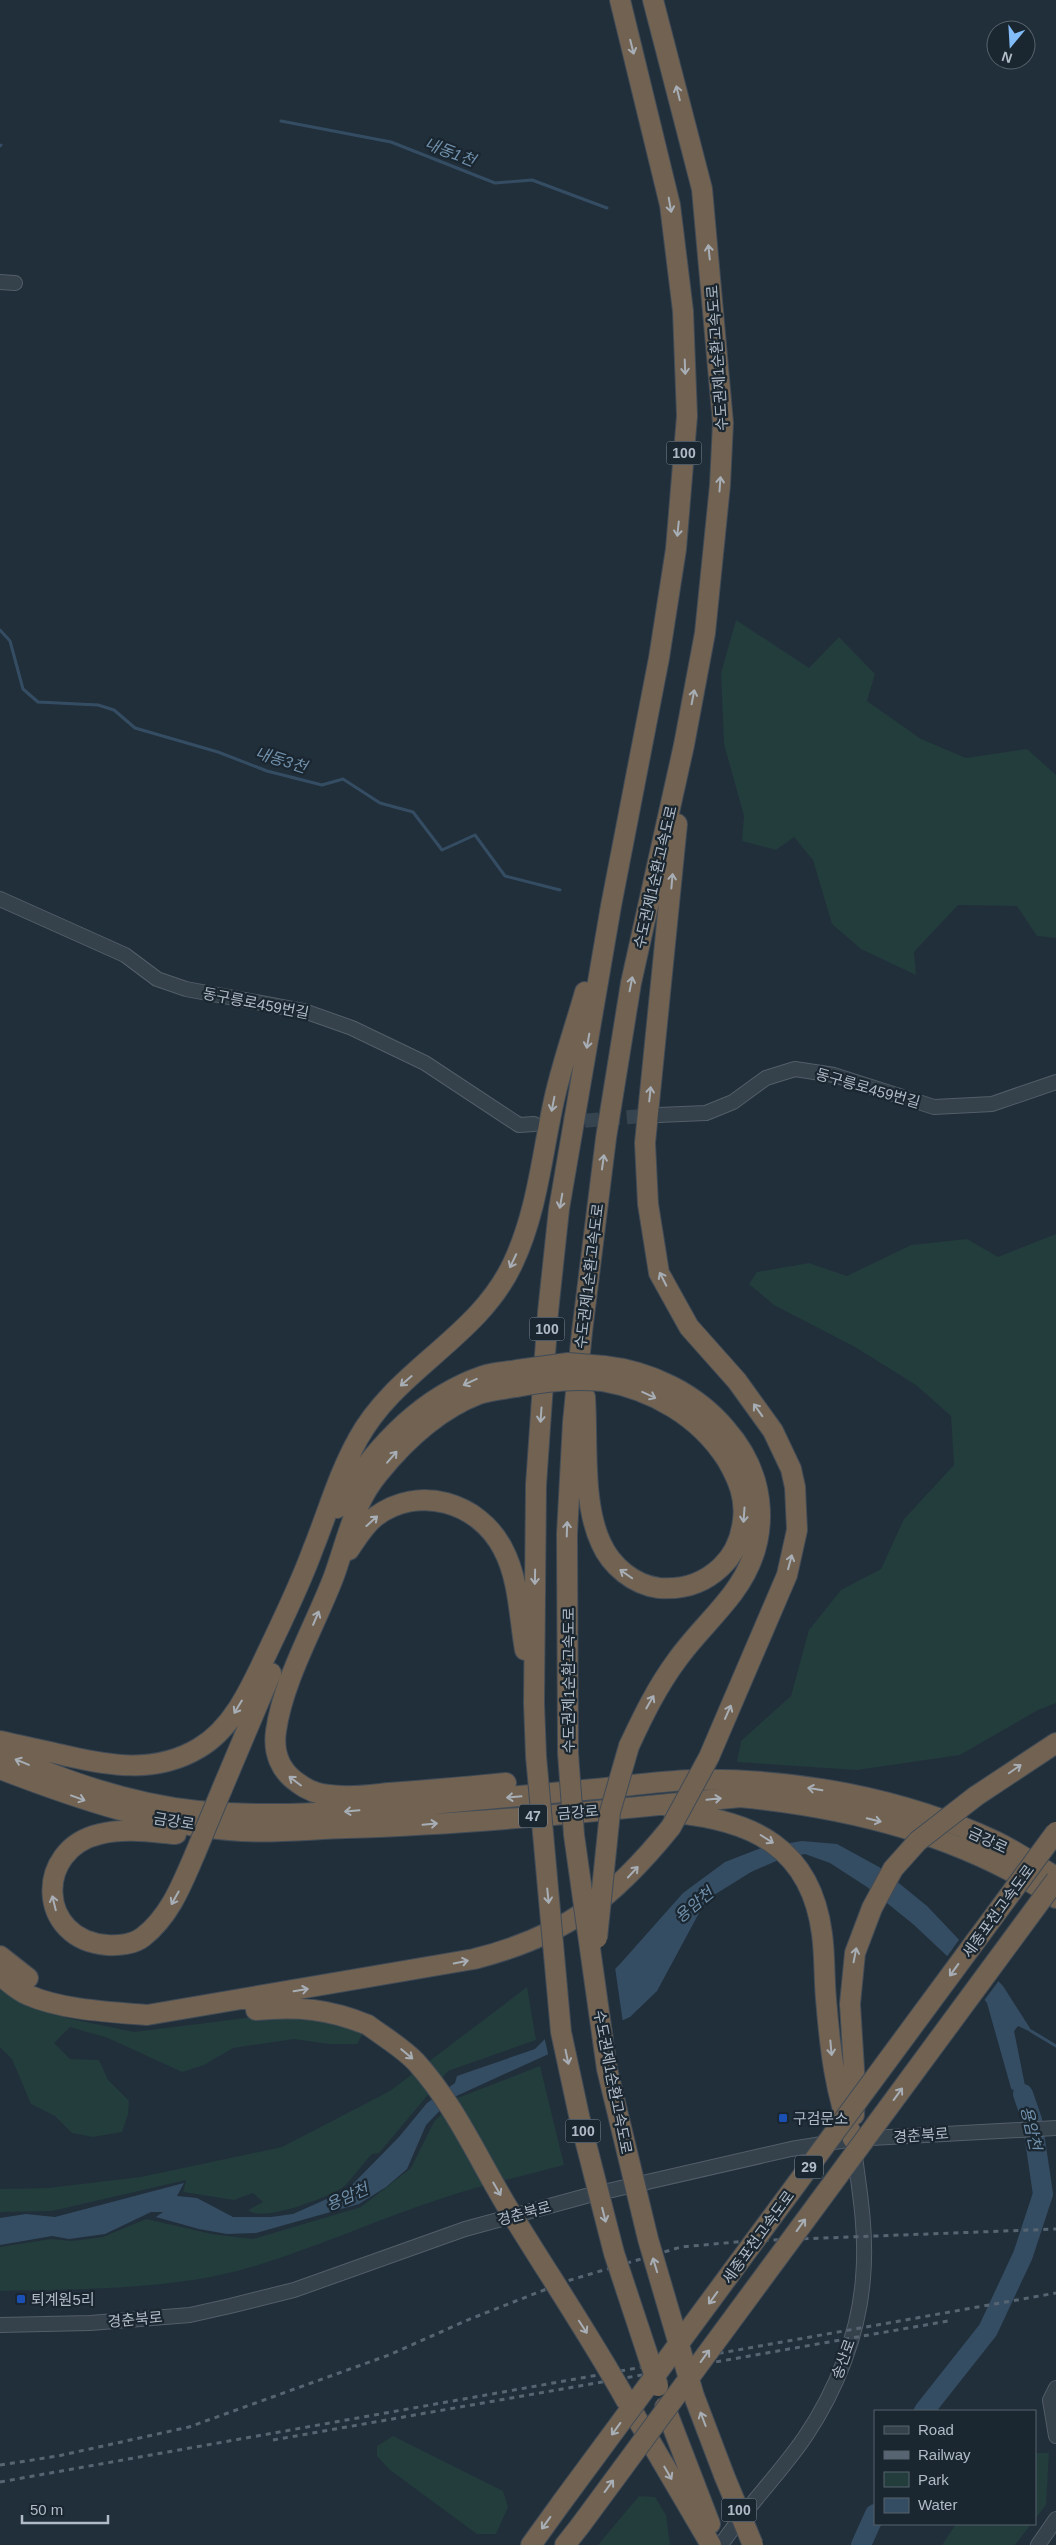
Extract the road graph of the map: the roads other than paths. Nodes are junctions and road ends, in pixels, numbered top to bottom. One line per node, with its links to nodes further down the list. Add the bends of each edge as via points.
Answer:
1 (620, 0): 7 (highway, 수도권제1순환고속도로 / 100, one-way to 7, via 670,204 684,311 687,416 676,549 659,658)
2 (654, 0): 5 (highway, 수도권제1순환고속도로 / 100, one-way to 2, via 705,633 724,422 702,189)
3 (0, 282): 4 (street)
4 (15, 283)
5 (684, 745): 11 (highway, 수도권제1순환고속도로 / 100, one-way to 5, via 606,1138 631,983); 36 (highway, one-way to 5, bridge, via 441,1966 524,1945 556,1930 602,1900 624,1881 671,1827 709,1757 787,1575 798,1510 791,1469 773,1431 737,1381 689,1326 659,1273 654,1253 645,1177 646,1143)
6 (0, 899): 10 (street, 동구릉로459번길, via 125,955 157,980 186,989 304,1011 352,1028 425,1063 519,1125)
7 (611, 906): 14 (highway, one-way to 14, via 555,1094 529,1225 512,1265 493,1298 469,1326 398,1387 374,1413 334,1488); 17 (highway, 수도권제1순환고속도로 / 100, one-way to 17, via 559,1209 548,1312 536,1485)
8 (1056, 1082): 9 (street, 동구릉로459번길, via 992,1104 934,1107 834,1076 794,1069 766,1078 733,1102 706,1113)
9 (658, 1115)
10 (534, 1124)
11 (582, 1332): 12 (highway, one-way to 11, via 676,1408 712,1438 734,1471 743,1494 742,1532 726,1563 701,1581 674,1589 653,1587 638,1581 616,1565 600,1542 589,1481); 33 (highway, 수도권제1순환고속도로 / 100, one-way to 11, bridge, via 574,1835 568,1753 567,1534)
12 (603, 1374): 13 (highway, bridge, via 580,1379); 33 (highway, one-way to 12, bridge, via 610,1812 629,1746 661,1683 734,1592 746,1572 759,1534 761,1503 751,1470 734,1437 702,1405 657,1380 628,1370)
13 (516, 1379): 14 (highway, one-way to 14, via 484,1376 441,1397 418,1413 368,1461); 15 (highway, one-way to 13, via 351,1524 367,1490 401,1447 422,1428 479,1394)
14 (314, 1549): 16 (highway)
15 (334, 1576): 17 (highway, one-way to 17, via 367,1525 392,1508 409,1502 440,1501 470,1512 493,1534 511,1568); 24 (highway, one-way to 15, via 646,1773 349,1796 328,1796 307,1789 289,1776 279,1761 276,1732 292,1677)
16 (292, 1601): 21 (highway, one-way to 21, via 232,1718 202,1747 153,1764 125,1766); 26 (highway, one-way to 26, bridge, via 270,1674 222,1789 195,1854 165,1915 141,1938 113,1946 85,1941 66,1927 55,1908 52,1883 59,1864 74,1845 99,1834 128,1830 217,1839 292,1841)
17 (534, 1702): 42 (highway, 수도권제1순환고속도로 / 100, one-way to 42, bridge, via 561,2032 614,2253)
18 (0, 1736): 21 (highway)
19 (0, 1741): 21 (highway)
20 (1056, 1743): 38 (highway, one-way to 20, bridge, via 855,2085 850,2004 855,1953 872,1908 893,1868 918,1841 976,1796)
21 (28, 1748)
22 (0, 1753): 24 (highway, 금강로 / 47, one-way to 22, via 337,1813 255,1814 198,1811 123,1797)
23 (0, 1769): 26 (highway, 금강로 / 47, one-way to 26, via 86,1801 187,1824 242,1831)
24 (689, 1780): 28 (highway, 금강로 / 47, one-way to 24, via 911,1809 848,1794 772,1784)
25 (624, 1808): 26 (highway, 금강로 / 47, one-way to 25); 31 (highway, 금강로 / 47, one-way to 31, via 740,1797 818,1807 935,1837); 38 (highway, one-way to 38, via 706,1815 738,1823 778,1846 792,1859 815,1904 822,1934 832,2061 840,2107)
26 (404, 1826)
27 (1056, 1832): 44 (highway, 세종포천고속도로 / 29, one-way to 44, bridge)
28 (998, 1842): 29 (highway); 30 (highway, 금강로 / 47)
29 (1056, 1864)
30 (1056, 1879): 45 (highway, 세종포천고속도로 / 29, one-way to 30, bridge)
31 (1056, 1898)
32 (0, 1956): 35 (highway, via 48,1993)
33 (593, 1972): 48 (highway, 수도권제1순환고속도로 / 100, one-way to 33, bridge, via 694,2396 648,2239 617,2115)
34 (0, 1975): 35 (highway, via 26,1994 41,2000)
35 (97, 2010): 36 (highway)
36 (147, 2015): 42 (highway, one-way to 42, bridge, via 280,2007 316,2009 368,2025 415,2061 459,2122 544,2267)
37 (1056, 2128): 38 (street, 경춘북로)
38 (853, 2139): 39 (street, 경춘북로, via 791,2149 586,2196 465,2229 294,2290 190,2315 90,2323); 47 (street, 송산로, via 863,2218 864,2271 858,2313 848,2349 832,2388 805,2437)
39 (0, 2325)
40 (1056, 2388): 41 (street, via 1050,2400)
41 (1056, 2436)
42 (697, 2509): 46 (highway); 47 (highway, 수도권제1순환고속도로 / 100)
43 (1056, 2519): 49 (street)
44 (531, 2545)
45 (565, 2545)
46 (711, 2545)
47 (719, 2545)
48 (753, 2545)
49 (1038, 2545)

